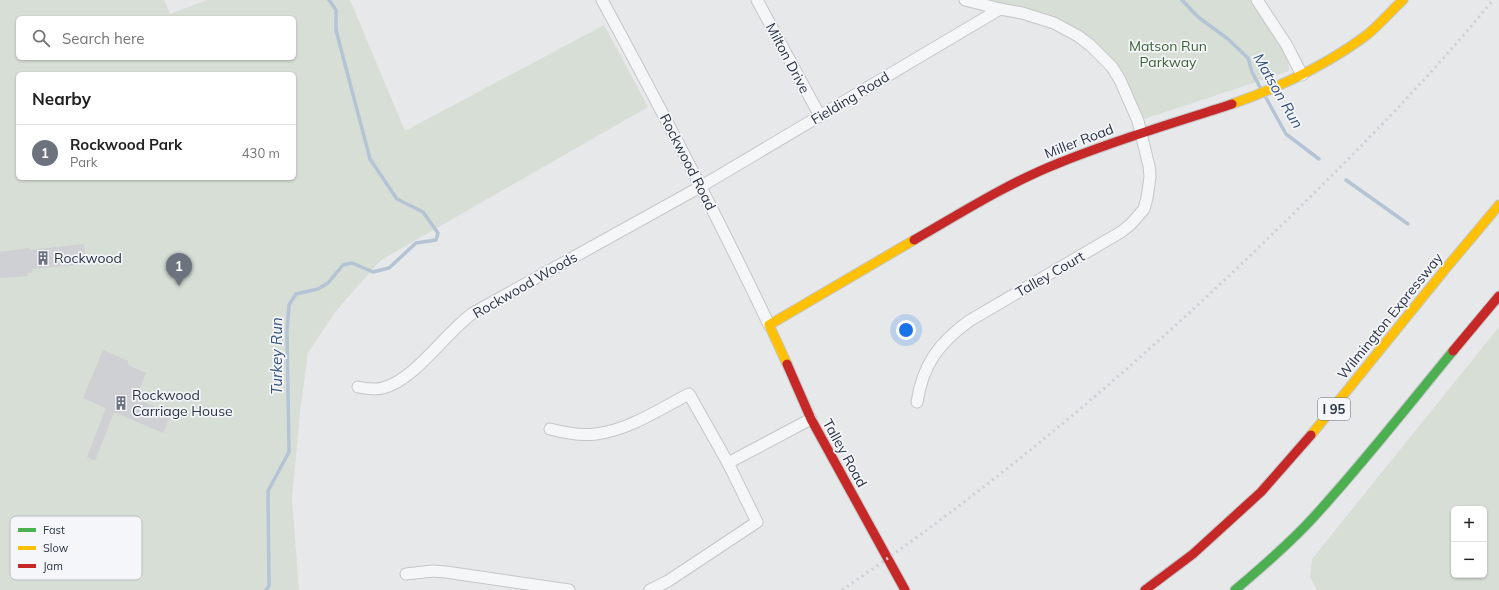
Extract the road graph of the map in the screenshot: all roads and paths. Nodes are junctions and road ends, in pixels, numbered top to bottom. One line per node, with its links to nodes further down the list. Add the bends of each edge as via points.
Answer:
1 (602, 0): 10 (street, Rockwood Road)
2 (757, 0): 8 (street, Milton Drive)
3 (965, 0): 6 (street, Talley Court)
4 (1257, 0): 7 (street, via 1286,44)
5 (1403, 0): 7 (main road, Miller Road, via 1362,40)
6 (1000, 9): 8 (street, Fielding Road); 9 (street, Talley Court, via 1054,23 1090,45 1112,67 1120,80)
7 (1302, 76): 9 (main road, Miller Road)
8 (820, 116): 10 (street, Fielding Road)
9 (1141, 133): 13 (main road, Miller Road, via 1059,163 1012,185); 15 (street, Talley Court, via 1150,177 1144,208 1138,216 1108,241 956,330 931,359 922,380)
10 (700, 187): 13 (street, Rockwood Road); 14 (street, Rockwood Woods, via 473,314 453,329 437,348 400,380 382,388)
11 (1499, 205): 23 (main road, Wilmington Expressway / I 95, via 1298,452 1214,535)
12 (1499, 296): 24 (main road, via 1310,520)
13 (770, 325): 16 (main road, Talley Road)
14 (358, 387)
15 (917, 402)
16 (810, 419): 18 (street); 22 (main road, Talley Road)
17 (550, 430): 18 (street, via 580,434 610,431 628,425 689,394)
18 (728, 463): 21 (street, via 757,522 668,581)
19 (406, 574): 20 (street, via 446,572)
20 (569, 590)
21 (650, 590)
22 (906, 590)
23 (1145, 590)
24 (1235, 590)

